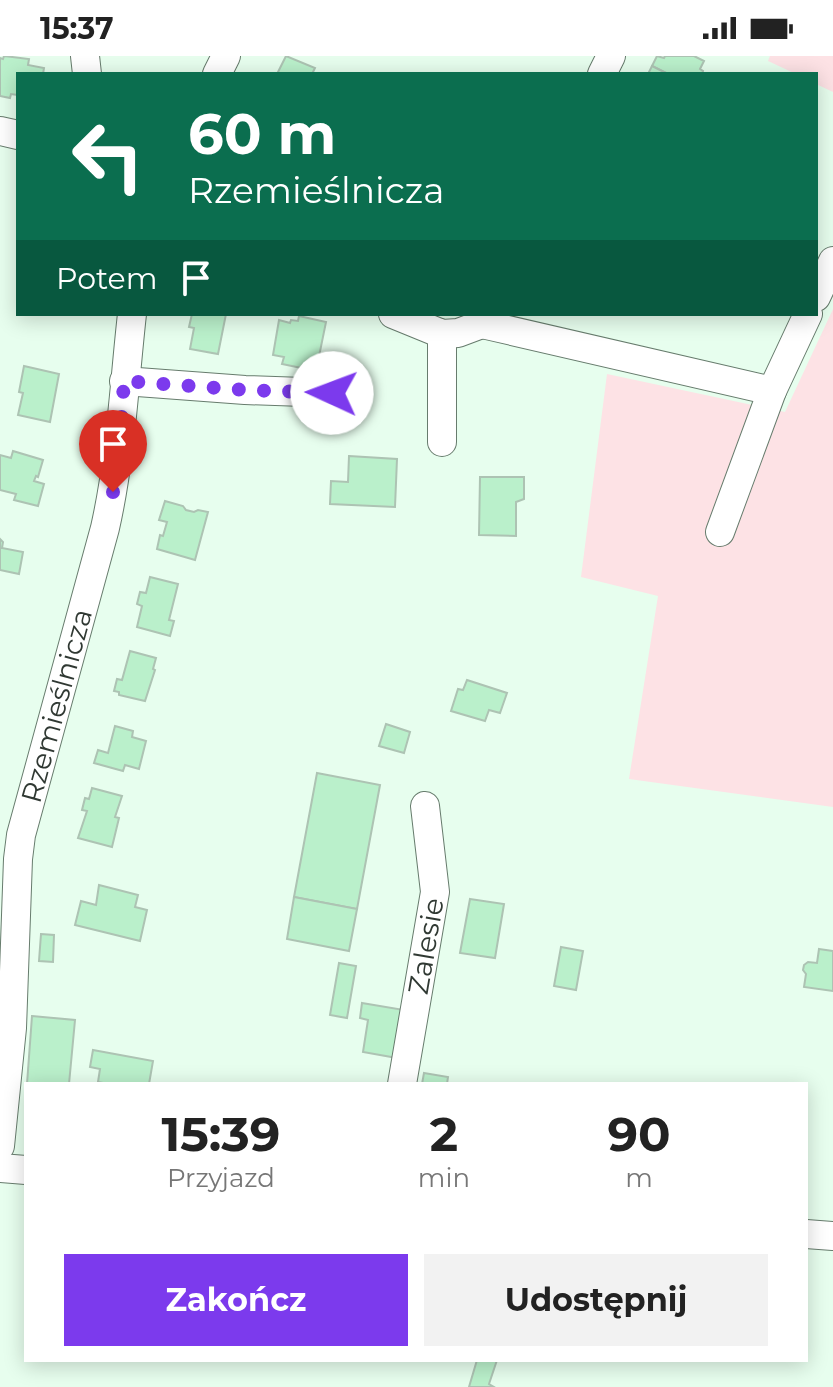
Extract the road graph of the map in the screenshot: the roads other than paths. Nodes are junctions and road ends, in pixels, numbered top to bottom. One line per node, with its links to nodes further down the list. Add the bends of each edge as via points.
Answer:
1 (833, 261): 2 (street)
2 (818, 293)
3 (132, 316): 8 (street, Rzemieślnicza)
4 (398, 316): 7 (street)
5 (807, 316): 9 (street)
6 (485, 319): 7 (street, via 458,333); 9 (street)
7 (442, 334): 11 (street)
8 (124, 381): 10 (street); 14 (street, Rzemieślnicza, via 119,457 105,528 21,835)
9 (772, 391): 12 (street)
10 (332, 393)
11 (442, 442)
12 (720, 532)
13 (425, 806): 15 (street, Zalesie, via 435,892)
14 (6, 1027): 16 (street, Rzemieślnicza)
15 (402, 1082)
16 (0, 1146)
17 (0, 1168): 18 (street)
18 (24, 1170)
19 (808, 1234): 20 (street)
20 (833, 1236)

